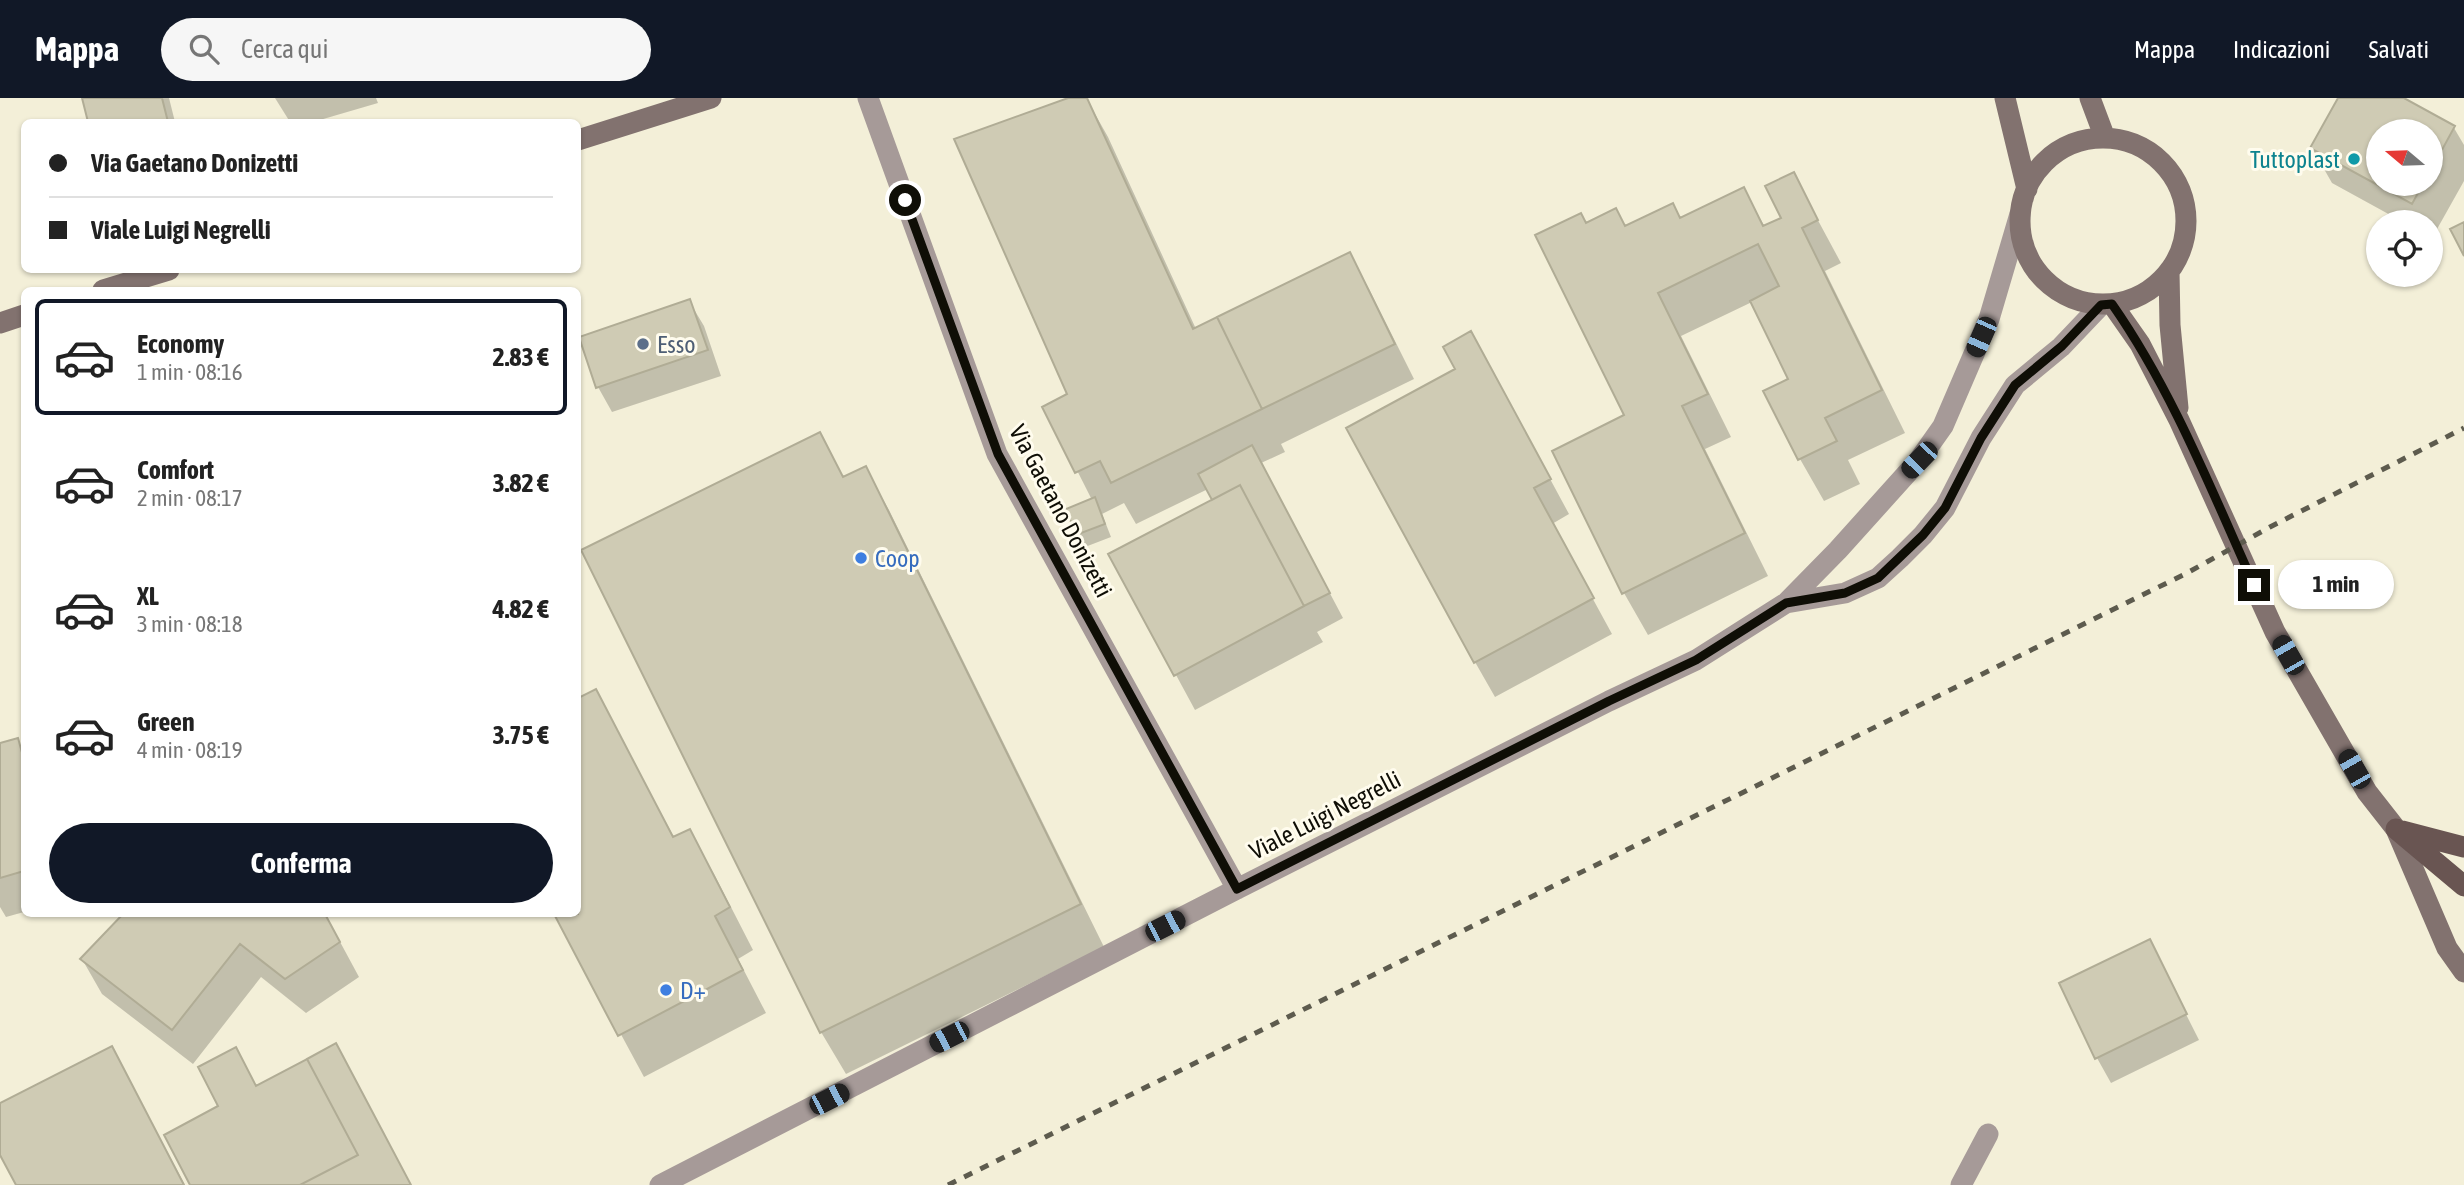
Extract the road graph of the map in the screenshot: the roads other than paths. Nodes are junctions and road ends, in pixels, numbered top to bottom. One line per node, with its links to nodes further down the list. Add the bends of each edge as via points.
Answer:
1 (711, 98): 6 (street)
2 (868, 98): 20 (street, Via Gaetano Donizetti, via 998,454)
3 (2005, 98): 7 (street)
4 (2090, 98): 5 (street)
5 (2105, 138): 7 (street, via 2080,141 2059,151 2040,168); 9 (street, via 2131,142 2154,155 2178,185 2187,223 2182,248)
6 (581, 139)
7 (2027, 189): 8 (street)
8 (2020, 214): 12 (street, via 2023,241 2034,266 2051,286 2075,300); 16 (street, Viale Luigi Negrelli, via 1989,319 1942,426 1919,460)
9 (2169, 271): 12 (street, via 2134,299); 15 (street)
10 (159, 273): 11 (street)
11 (113, 287)
12 (2107, 304): 15 (street, via 2140,344); 16 (street, Viale Luigi Negrelli, via 2015,385 1945,508 1900,558 1878,578 1845,593)
13 (21, 316): 14 (street)
14 (0, 323)
15 (2179, 420): 17 (street, via 2275,632 2367,792)
16 (1786, 603): 20 (street, Viale Luigi Negrelli, via 1696,660)
17 (2396, 830): 18 (main road); 19 (main road); 21 (street, via 2447,948)
18 (2464, 847)
19 (2464, 886)
20 (1237, 889): 23 (street, Viale Luigi Negrelli)
21 (2464, 972)
22 (1988, 1134): 24 (street)
23 (660, 1185)
24 (1961, 1185)

